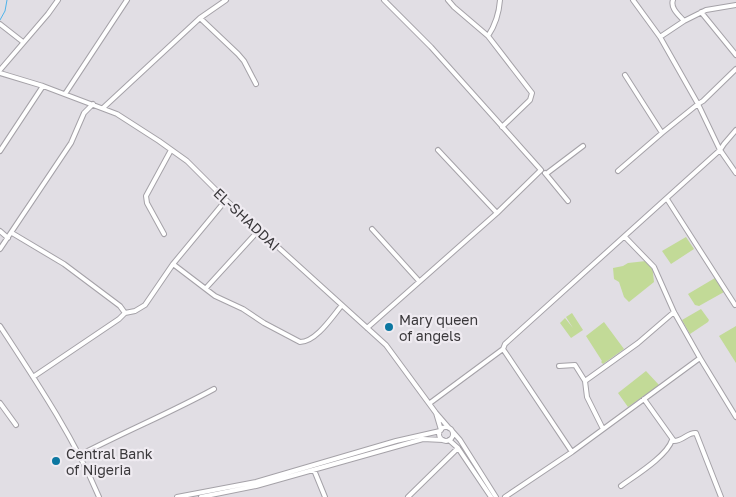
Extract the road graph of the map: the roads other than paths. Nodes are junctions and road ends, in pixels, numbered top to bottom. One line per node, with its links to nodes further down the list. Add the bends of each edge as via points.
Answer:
1 (58, 0): 16 (street)
2 (127, 0): 23 (street)
3 (226, 0): 11 (street)
4 (384, 0): 29 (street)
5 (448, 0): 14 (street)
6 (500, 0): 14 (street, via 494,28)
7 (634, 0): 15 (street)
8 (673, 0): 12 (street, via 674,8)
9 (736, 5): 10 (street)
10 (701, 12): 12 (street); 17 (street)
11 (200, 18): 21 (street, via 244,61); 27 (street)
12 (684, 20): 15 (street)
13 (0, 24): 16 (street)
14 (488, 36): 29 (street, via 532,93 530,100)
15 (660, 37): 26 (street)
16 (23, 42): 19 (street)
17 (736, 55)
18 (736, 69): 26 (street)
19 (0, 71): 22 (street, EL-SHADDAI)
20 (625, 75): 31 (street)
21 (256, 84)
22 (43, 86): 23 (street, EL-SHADDAI); 36 (street)
23 (65, 94): 24 (street, EL-SHADDAI)
24 (82, 101): 25 (street, EL-SHADDAI); 28 (street)
25 (93, 104): 27 (street, EL-SHADDAI); 28 (street)
26 (698, 104): 31 (street); 35 (street)
27 (103, 108): 33 (street, EL-SHADDAI)
28 (84, 113): 48 (street, via 71,142)
29 (502, 127): 37 (street)
30 (736, 130): 35 (street)
31 (662, 133): 38 (street)
32 (582, 146): 40 (street)
33 (171, 150): 41 (street, EL-SHADDAI, via 198,171); 49 (street, via 146,196)
34 (438, 150): 44 (street)
35 (720, 150): 39 (street); 42 (street)
36 (0, 151)
37 (541, 170): 40 (street); 44 (street)
38 (618, 171)
39 (736, 173)
40 (546, 174): 43 (street)
41 (226, 200): 46 (street, EL-SHADDAI); 53 (street)
42 (667, 200): 50 (street); 57 (street)
43 (568, 201)
44 (497, 213): 54 (street)
45 (372, 229): 54 (street)
46 (258, 230): 55 (street); 56 (street, EL-SHADDAI)
47 (0, 231): 51 (street)
48 (12, 233): 51 (street); 59 (street, via 78,274)
49 (164, 234)
50 (625, 237): 58 (street, via 654,267); 62 (street)
51 (8, 238): 52 (street)
52 (0, 249)
53 (173, 264): 55 (street); 59 (street, via 145,305)
54 (419, 281): 61 (street)
55 (206, 288): 56 (street, via 300,342 313,338)
56 (342, 305): 61 (street, EL-SHADDAI)
57 (736, 305)
58 (674, 312): 63 (street); 66 (street)
59 (125, 313): 65 (street)
60 (0, 326): 65 (street)
61 (367, 328): 70 (street, EL-SHADDAI, via 386,345)
62 (503, 349): 70 (street); 81 (street)
63 (700, 358): 68 (street); 72 (street)
64 (559, 366): 66 (street, via 575,365)
65 (33, 377): 83 (street)
66 (585, 381): 74 (street, via 590,404)
67 (214, 389): 83 (street)
68 (644, 399): 74 (street); 79 (street)
69 (0, 403): 73 (street)
70 (430, 403): 71 (street, EL-SHADDAI)
71 (436, 413): 75 (street, EL-SHADDAI); 76 (street)
72 (736, 417)
73 (16, 425)
74 (603, 429): 81 (street)
75 (451, 430): 76 (street, via 445,428); 78 (street, via 453,436); 95 (street, EL-SHADDAI)
76 (441, 431): 77 (street); 82 (street)
77 (443, 440): 78 (street); 82 (street, via 423,439)
78 (449, 440): 80 (street)
79 (672, 440): 86 (street, via 652,463); 97 (street, via 696,433)
80 (458, 448): 88 (street); 93 (street)
81 (572, 452): 96 (street)
82 (362, 453): 84 (street); 85 (street)
83 (80, 456): 89 (street)
84 (314, 470): 85 (street); 92 (street)
85 (256, 484): 87 (street); 90 (street)
86 (622, 486)
87 (214, 496): 91 (street)
88 (490, 496): 94 (street)
89 (99, 497)
90 (177, 497)
91 (201, 497)
92 (325, 497)
93 (408, 497)
94 (483, 497)
95 (496, 497)
96 (505, 497)
97 (721, 497)

